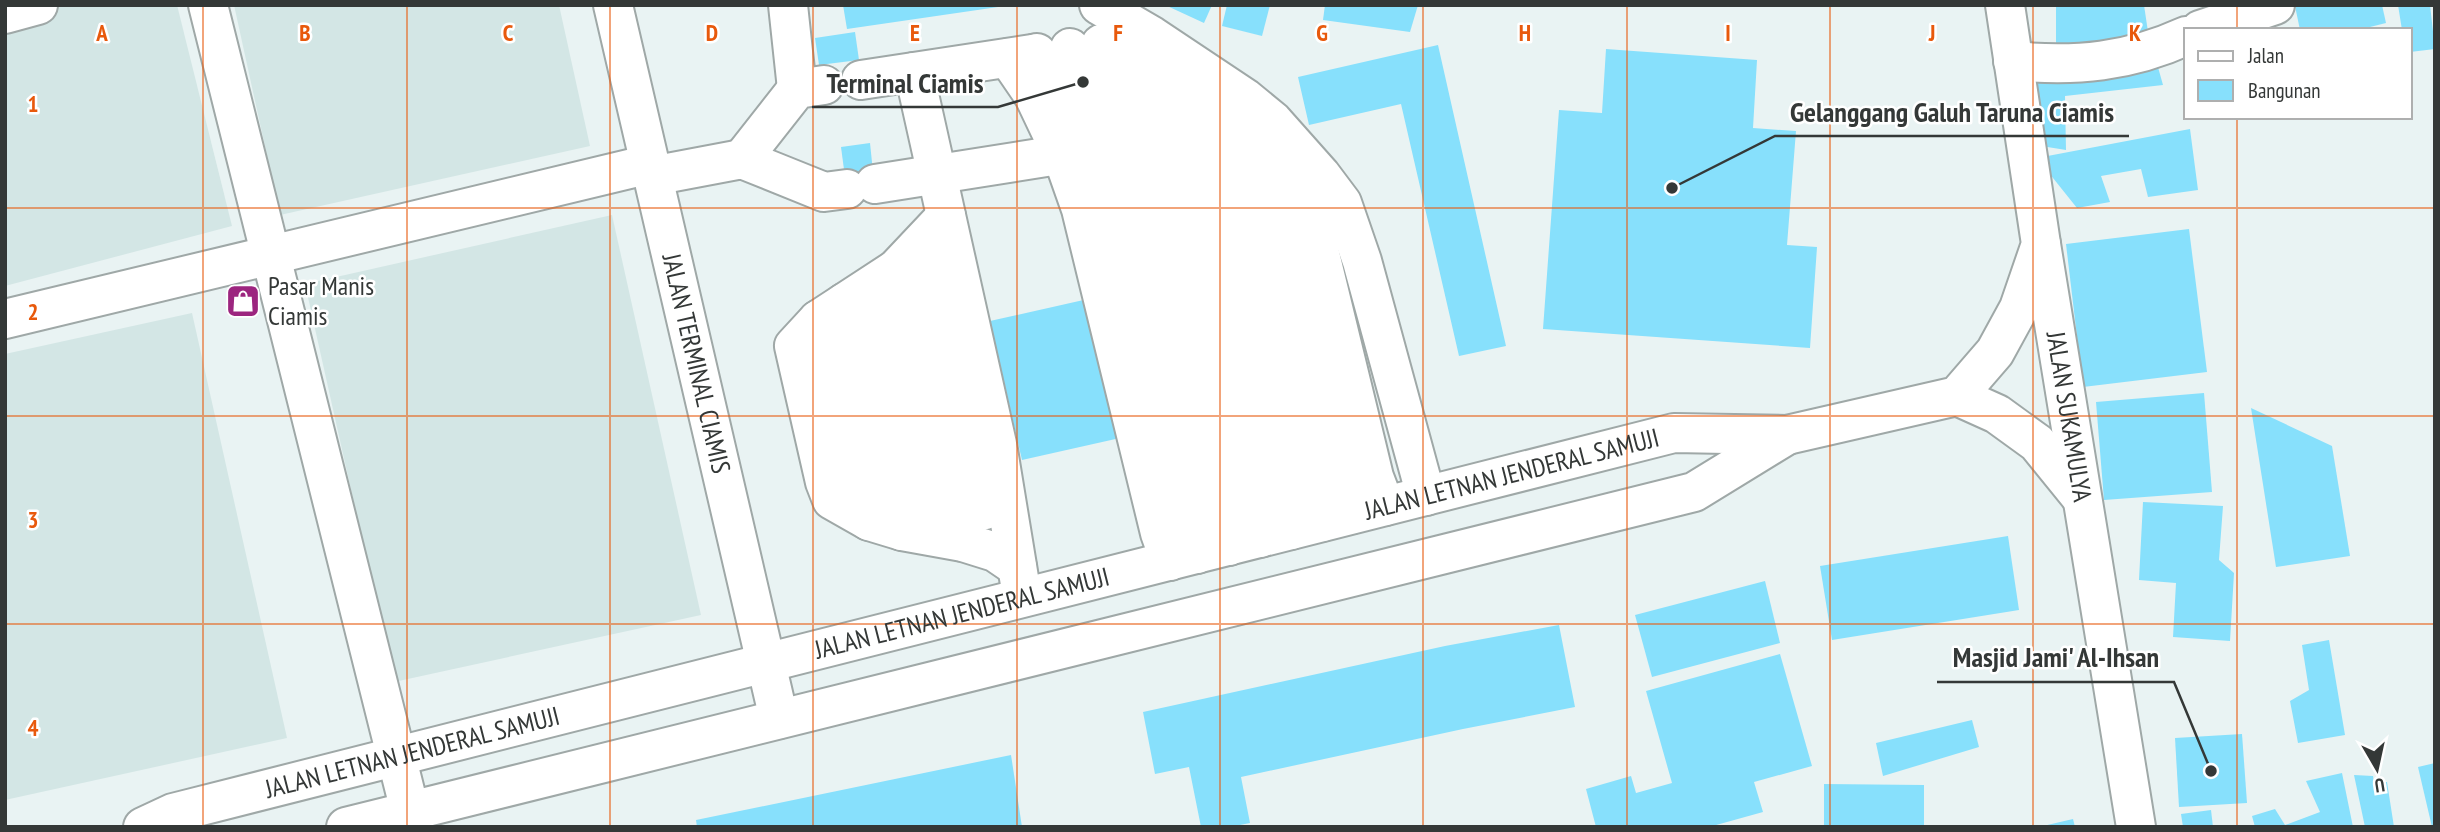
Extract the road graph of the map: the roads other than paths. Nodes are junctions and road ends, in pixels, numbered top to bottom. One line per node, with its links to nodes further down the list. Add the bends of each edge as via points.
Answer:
1 (38, 5): 8 (main road)
2 (208, 5): 21 (main road)
3 (613, 5): 17 (main road, JALAN TERMINAL CIAMIS)
4 (788, 5): 16 (main road, via 810,87)
5 (1099, 5): 11 (main road)
6 (2005, 5): 12 (main road, JALAN SUKAMULYA)
7 (2275, 5): 9 (main road)
8 (5, 14)
9 (2206, 28)
10 (2184, 37): 12 (main road, via 2157,49 2102,62 2052,65)
11 (1097, 47): 13 (main road); 15 (main road, via 1157,77); 15 (main road, via 1095,86); 15 (main road, via 1233,90); 15 (main road, via 1034,96)
12 (2013, 61): 20 (main road, JALAN SUKAMULYA)
13 (914, 72): 14 (main road); 18 (main road)
14 (861, 80)
15 (1182, 138): 18 (main road); 24 (main road, via 1342,203); 27 (main road, via 1205,188); 27 (main road, via 1143,198); 27 (main road, via 1267,176); 27 (main road, via 1082,208)
16 (742, 159): 17 (main road); 18 (main road, via 824,192)
17 (651, 170): 21 (main road); 34 (main road, JALAN TERMINAL CIAMIS)
18 (937, 174): 19 (main road)
19 (946, 216): 22 (main road); 31 (main road, via 997,444)
20 (2041, 244): 25 (main road, via 2019,308 1995,352); 29 (main road, JALAN SUKAMULYA)
21 (270, 254): 23 (main road); 36 (main road)
22 (870, 285): 31 (main road); 31 (main road, via 912,463); 31 (main road, via 794,346 825,482 832,500)
23 (5, 319)
24 (1395, 385): 27 (main road); 28 (main road)
25 (1956, 396): 26 (main road, JALAN LETNAN JENDERAL SAMUJI); 29 (main road, via 1997,414 2037,443)
26 (1787, 435): 28 (main road, JALAN LETNAN JENDERAL SAMUJI, via 1674,433); 32 (main road, JALAN LETNAN JENDERAL SAMUJI, via 1694,492)
27 (1255, 460): 30 (main road); 30 (main road, via 1312,493); 30 (main road, via 1187,526); 30 (main road, via 1374,477)
28 (1426, 496): 30 (main road, JALAN LETNAN JENDERAL SAMUJI)
29 (2083, 499): 40 (main road, JALAN SUKAMULYA)
30 (1276, 534): 31 (main road, JALAN LETNAN JENDERAL SAMUJI); 32 (main road)
31 (957, 550): 33 (main road); 34 (main road, JALAN LETNAN JENDERAL SAMUJI)
32 (1214, 612): 33 (main road, JALAN LETNAN JENDERAL SAMUJI)
33 (1035, 656): 35 (main road, JALAN LETNAN JENDERAL SAMUJI)
34 (765, 663): 35 (main road, JALAN TERMINAL CIAMIS); 36 (main road, JALAN LETNAN JENDERAL SAMUJI)
35 (779, 719): 37 (main road, JALAN LETNAN JENDERAL SAMUJI)
36 (396, 757): 37 (main road); 38 (main road, JALAN LETNAN JENDERAL SAMUJI, via 173,813)
37 (410, 811): 39 (main road, JALAN LETNAN JENDERAL SAMUJI)
38 (143, 827)
39 (346, 827)
40 (2136, 827)

